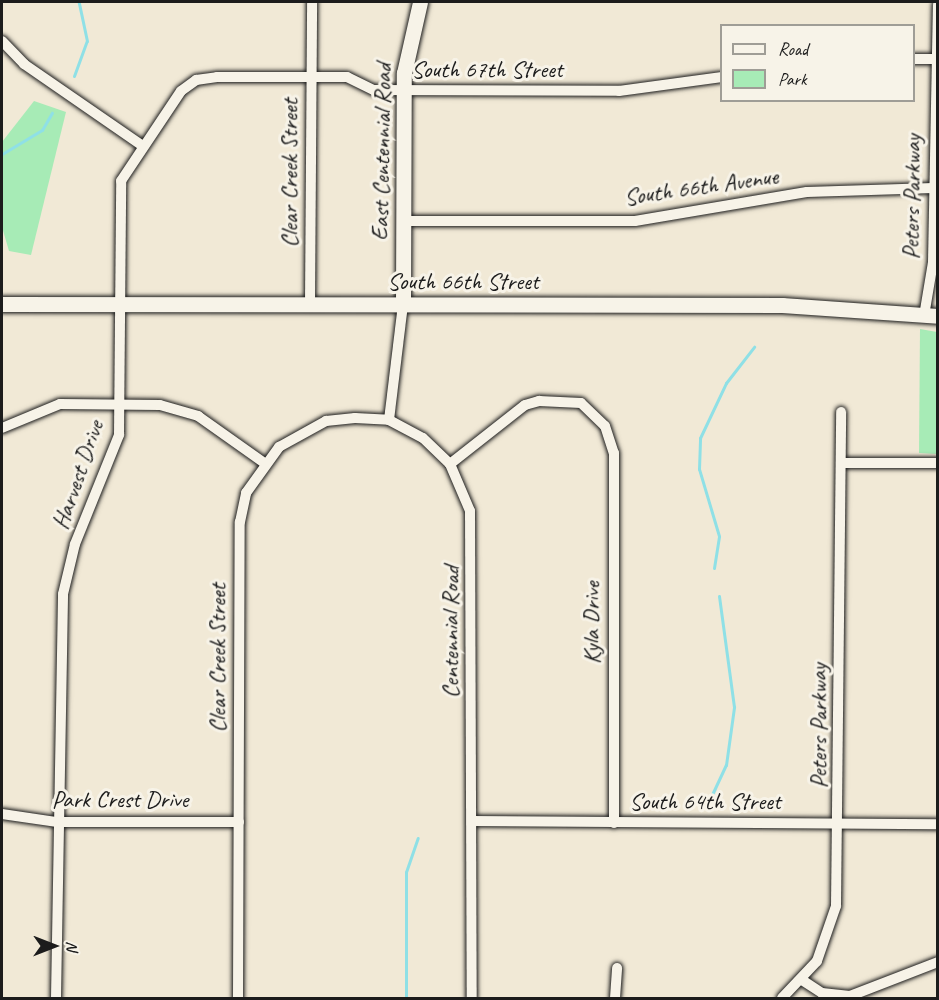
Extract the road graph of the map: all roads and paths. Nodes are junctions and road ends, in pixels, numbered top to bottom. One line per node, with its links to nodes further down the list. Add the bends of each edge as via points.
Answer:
1 (312, 2): 7 (street, Clear Creek Street)
2 (420, 2): 9 (street, East Centennial Road, via 409,34)
3 (938, 5): 6 (street, Peters Parkway)
4 (2, 41): 10 (street, via 24,64)
5 (915, 59): 6 (street)
6 (936, 59): 11 (street, Peters Parkway)
7 (312, 77): 9 (street, South 67th Street, via 347,77 374,90); 10 (street, South 67th Street, via 196,80 181,91); 15 (street, Clear Creek Street)
8 (720, 77): 9 (street, South 67th Street, via 619,91)
9 (404, 90): 12 (street, East Centennial Road)
10 (143, 146): 14 (street, Harvest Drive, via 122,181)
11 (934, 188): 12 (street, South 66th Avenue, via 807,192 635,221); 17 (street, Peters Parkway)
12 (403, 221): 16 (street, East Centennial Road)
13 (2, 304): 14 (street, South 66th Street)
14 (120, 304): 15 (street, South 66th Street); 18 (street, Harvest Drive)
15 (310, 304): 16 (street, South 66th Street)
16 (404, 304): 17 (street, South 66th Street, via 782,305); 20 (street)
17 (933, 318)
18 (121, 402): 21 (street, via 60,404); 22 (street, via 160,405 198,416); 28 (street, Harvest Drive, via 118,435 75,544 63,594)
19 (841, 412): 23 (street, Peters Parkway)
20 (389, 420): 22 (street, Clear Creek Street, via 326,421 301,432); 24 (street, Centennial Road, via 423,438)
21 (2, 428)
22 (263, 462): 29 (street, Clear Creek Street, via 246,493 240,522)
23 (841, 463): 25 (street); 31 (street, Peters Parkway)
24 (450, 464): 27 (street, Centennial Road, via 466,497 472,535); 30 (street, Kyla Drive, via 525,405 539,401 581,402 605,426 614,453)
25 (938, 464)
26 (2, 814): 28 (street, Park Crest Drive)
27 (472, 821): 30 (street, South 64th Street); 38 (street, Centennial Road)
28 (57, 822): 29 (street, Park Crest Drive); 36 (street, Harvest Drive)
29 (238, 822): 37 (street, Clear Creek Street)
30 (614, 823): 31 (street, South 64th Street)
31 (839, 824): 32 (street, South 64th Street); 35 (street, Peters Parkway, via 832,925)
32 (938, 824)
33 (938, 962): 35 (street, via 850,996 822,993)
34 (617, 968): 39 (street)
35 (802, 980): 40 (street, Peters Parkway)
36 (56, 999)
37 (238, 999)
38 (472, 999)
39 (615, 999)
40 (782, 999)

